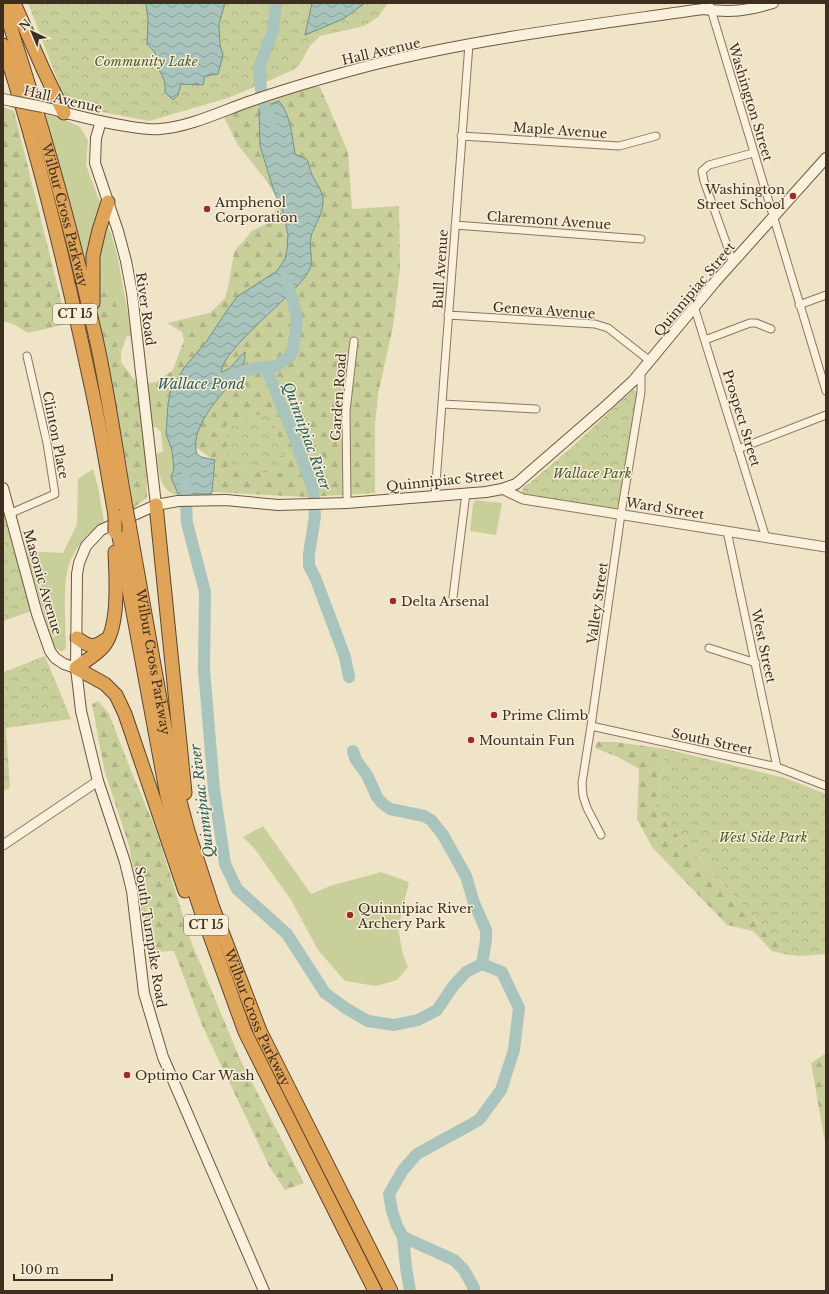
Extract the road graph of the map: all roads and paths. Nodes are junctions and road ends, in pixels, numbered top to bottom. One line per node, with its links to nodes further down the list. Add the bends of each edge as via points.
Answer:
1 (14, 3): 8 (highway)
2 (773, 3): 4 (main road, Hall Avenue, via 744,11)
3 (3, 4): 23 (highway, Wilbur Cross Parkway / CT 15, via 30,85)
4 (710, 7): 5 (main road, Hall Avenue); 12 (street, Washington Street)
5 (469, 44): 9 (main road, Hall Avenue, via 372,65 284,90 173,127 151,129); 10 (street, Bull Avenue)
6 (3, 45): 41 (highway, Wilbur Cross Parkway / CT 15, via 17,86 52,219)
7 (7, 100): 8 (main road, Hall Avenue, bridge)
8 (64, 113): 9 (main road, Hall Avenue)
9 (100, 121): 14 (main road, River Road, via 95,163)
10 (461, 136): 11 (street, Maple Avenue, via 619,146); 16 (street, Bull Avenue)
11 (656, 136)
12 (753, 153): 15 (street, Washington Street); 18 (street, via 709,166 702,171)
13 (826, 158): 15 (main road, Quinnipiac Street)
14 (108, 202): 23 (highway, via 93,256); 40 (main road, River Road, via 126,261 132,293)
15 (774, 216): 18 (main road, Quinnipiac Street); 20 (street, Washington Street)
16 (455, 225): 17 (street, Claremont Avenue); 22 (street, Bull Avenue)
17 (641, 239)
18 (733, 262): 21 (main road, Quinnipiac Street)
19 (826, 295): 20 (street)
20 (799, 305): 30 (street, Washington Street)
21 (694, 306): 25 (street, Prospect Street); 28 (main road, Quinnipiac Street)
22 (448, 315): 28 (street, Geneva Avenue, via 595,324 608,328); 31 (street, Bull Avenue)
23 (92, 321): 41 (highway, Wilbur Cross Parkway / CT 15)
24 (771, 329): 25 (street, via 750,323)
25 (705, 340): 34 (street, Prospect Street)
26 (354, 341): 39 (street, Garden Road, via 346,411)
27 (27, 356): 42 (street, Clinton Place, via 47,443 55,494)
28 (650, 360): 29 (main road, Quinnipiac Street)
29 (641, 372): 36 (main road, Quinnipiac Street, via 520,481); 43 (street, Valley Street)
30 (826, 391)
31 (442, 404): 32 (street); 38 (street, Bull Avenue)
32 (536, 409)
33 (826, 415): 34 (street)
34 (738, 448): 46 (street, Prospect Street)
35 (3, 488): 42 (main road, Masonic Avenue)
36 (502, 489): 37 (main road, Quinnipiac Street); 43 (street, Ward Street, via 523,499)
37 (466, 493): 38 (main road, Quinnipiac Street); 48 (street)
38 (434, 496): 39 (main road, Quinnipiac Street)
39 (347, 503): 40 (main road, Quinnipiac Street, via 278,505 226,500)
40 (156, 505): 50 (main road, Quinnipiac Street, via 101,530 86,546 77,574); 58 (highway)
41 (121, 511): 44 (highway, Wilbur Cross Parkway / CT 15, bridge)
42 (9, 514): 53 (main road, Masonic Avenue, via 50,651 64,664)
43 (621, 514): 45 (street, Ward Street); 54 (street, Valley Street)
44 (120, 529): 49 (highway, via 115,616); 58 (highway, Wilbur Cross Parkway / CT 15, via 175,783); 61 (highway, Wilbur Cross Parkway / CT 15, via 167,796 185,863)
45 (727, 531): 46 (street, Ward Street); 52 (street, West Street)
46 (766, 538): 47 (street, Ward Street)
47 (826, 547)
48 (453, 597)
49 (110, 636): 50 (highway, via 93,646); 53 (highway, via 104,646)
50 (77, 638): 53 (main road, Quinnipiac Street)
51 (709, 648): 52 (street)
52 (756, 663): 55 (street, West Street)
53 (76, 668): 56 (main road, South Turnpike Road, via 81,711); 61 (highway, via 105,684 116,695 125,714 201,933)
54 (591, 726): 55 (street, South Street); 59 (street, Valley Street, via 582,783 583,796)
55 (777, 767): 57 (street, South Street)
56 (98, 781): 60 (street); 62 (main road, South Turnpike Road, via 127,869 144,993 159,1046)
57 (826, 786)
58 (188, 831): 64 (highway, Wilbur Cross Parkway / CT 15, via 213,908 260,1031)
59 (601, 835)
60 (3, 845)
61 (221, 967): 63 (highway, Wilbur Cross Parkway / CT 15, via 245,1032)
62 (264, 1291)
63 (375, 1291)
64 (391, 1291)

